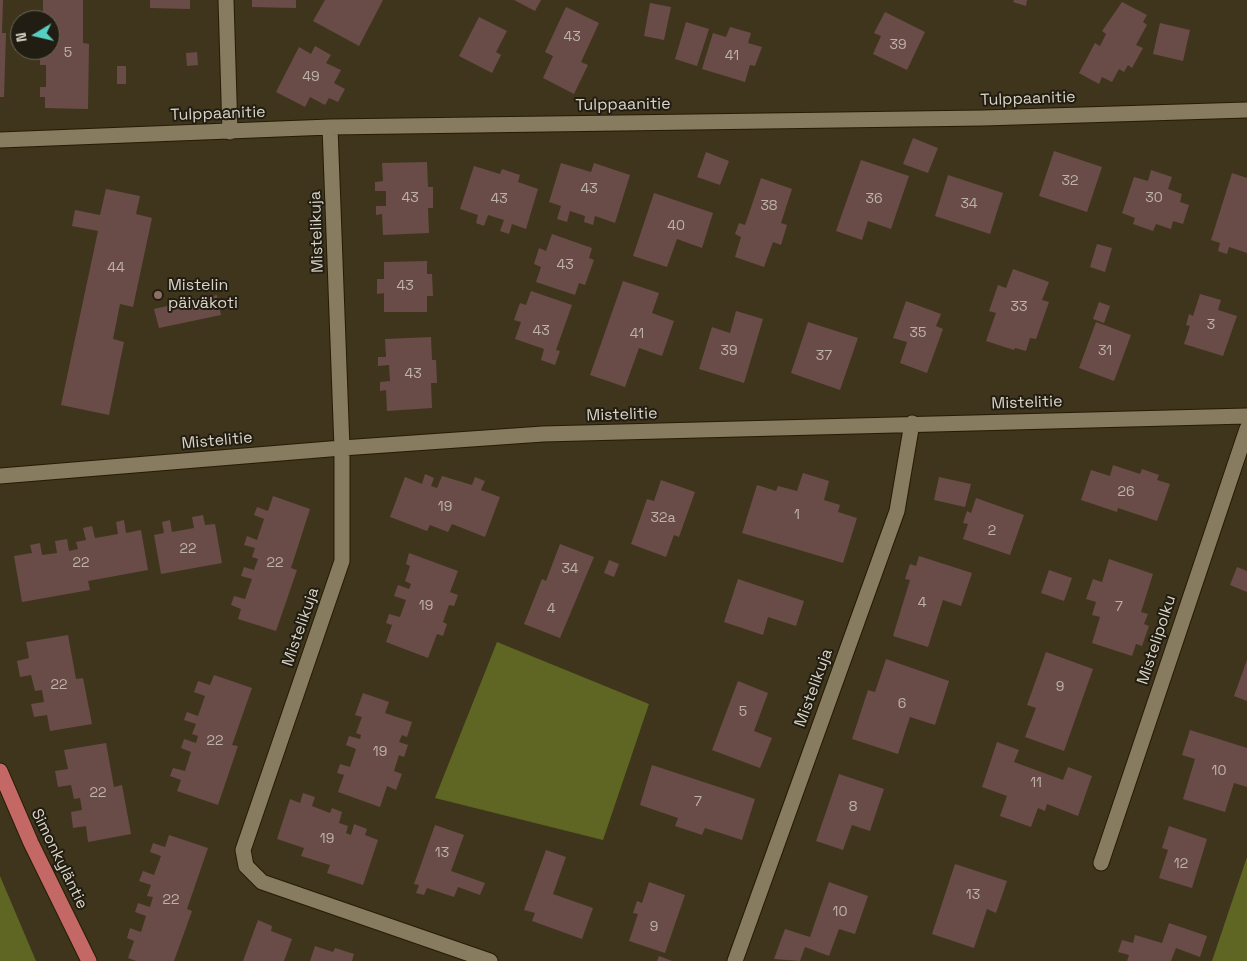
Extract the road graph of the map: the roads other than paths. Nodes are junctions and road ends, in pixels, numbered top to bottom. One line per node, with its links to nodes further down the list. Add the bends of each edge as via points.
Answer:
1 (226, 0): 4 (street)
2 (1247, 110): 3 (street, Tulppaanitie, via 983,118)
3 (330, 127): 4 (street, Tulppaanitie); 9 (street, Mistelikuja)
4 (230, 132): 5 (street, Tulppaanitie)
5 (0, 140)
6 (1247, 416): 7 (street, Mistelitie)
7 (912, 423): 9 (street, Mistelitie, via 543,434); 15 (street, Mistelikuja, via 896,512)
8 (1247, 429): 12 (street, Mistelipolku)
9 (342, 448): 10 (street, Mistelitie); 14 (street, Mistelikuja, via 342,561 243,850 246,866 262,882)
10 (0, 476)
11 (0, 771): 13 (main road, Simonkyläntie)
12 (1101, 863)
13 (89, 961)
14 (490, 961)
15 (735, 961)

